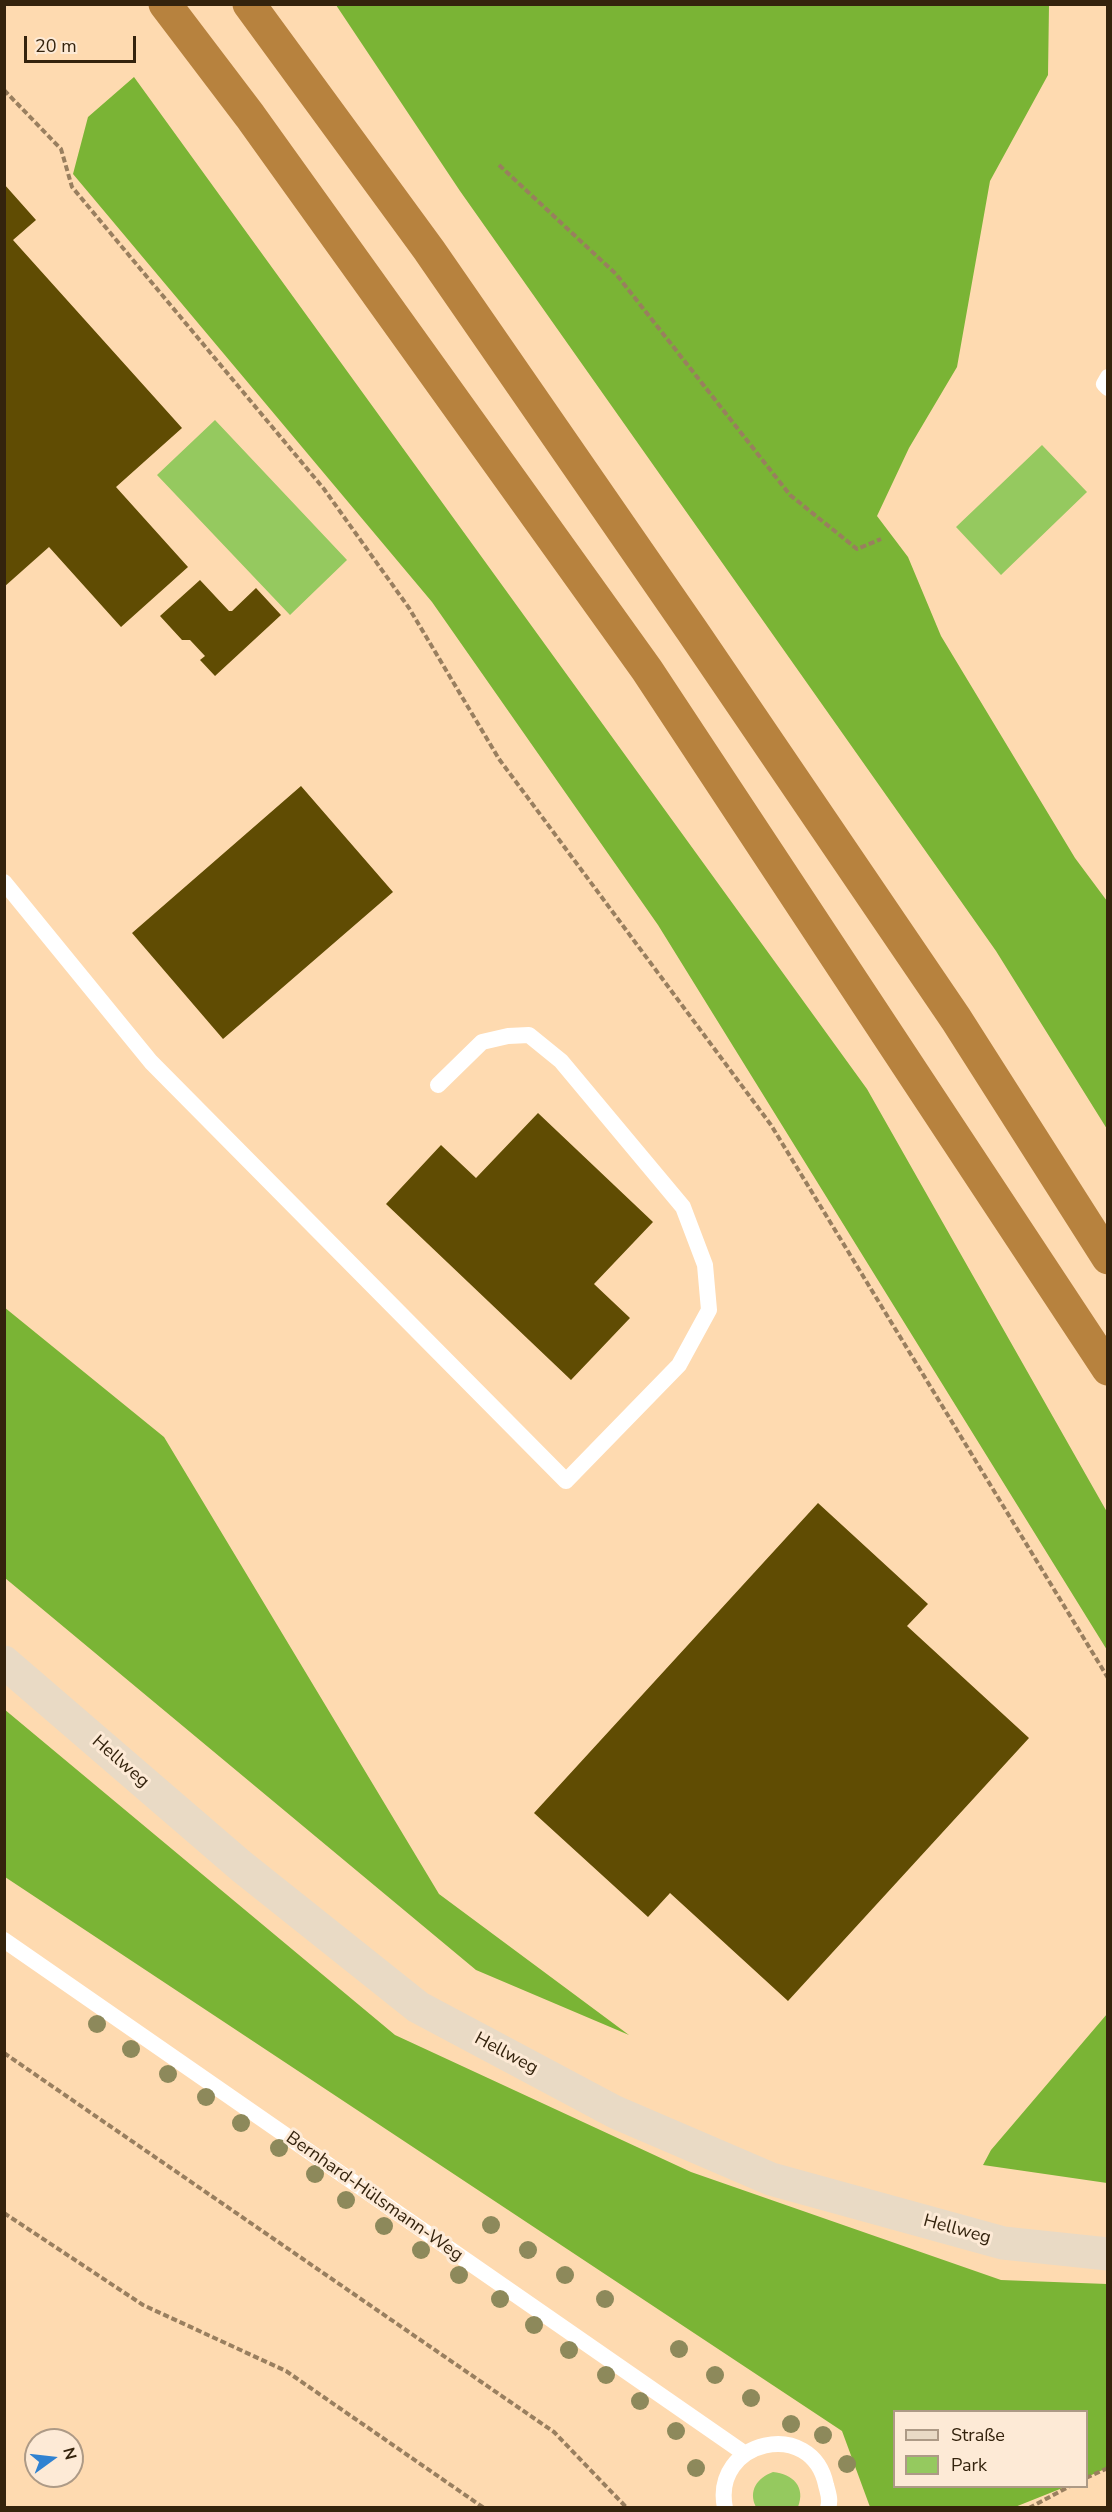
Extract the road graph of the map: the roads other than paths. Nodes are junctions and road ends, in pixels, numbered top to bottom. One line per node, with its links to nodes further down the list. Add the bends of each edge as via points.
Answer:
1 (165, 4): 8 (highway, via 250,116 647,670)
2 (249, 4): 7 (highway, via 429,250 693,632 956,1019)
3 (1107, 377): 4 (lane)
4 (1107, 388)
5 (4, 882): 6 (lane, via 151,1062 566,1481 679,1365 709,1310 705,1265 683,1207 561,1061 529,1035 508,1035 482,1042)
6 (438, 1085)
7 (1107, 1258)
8 (1107, 1370)
9 (4, 1662): 11 (street, Hellweg, via 241,1866 418,2007 615,2112 771,2179 1004,2243)
10 (4, 1940): 12 (lane, Bernhard-Hülsmann-Weg)
11 (1107, 2254)
12 (744, 2453): 13 (lane, via 727,2477); 14 (lane, via 768,2443 792,2446 813,2456 825,2480)
13 (725, 2508)
14 (828, 2508)

